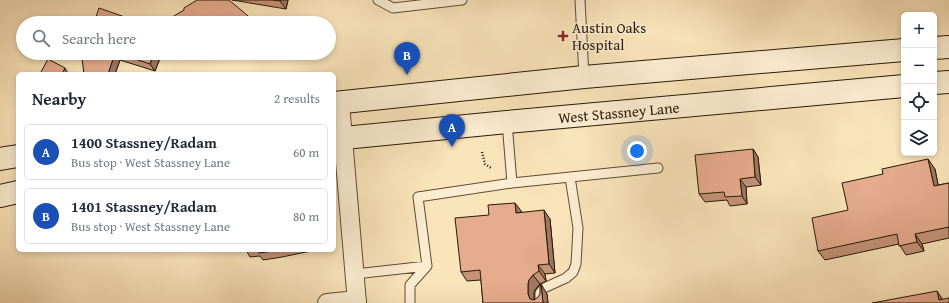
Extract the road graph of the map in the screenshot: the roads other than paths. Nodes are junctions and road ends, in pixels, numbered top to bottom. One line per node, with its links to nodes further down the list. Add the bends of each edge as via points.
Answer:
1 (378, 0): 2 (lane, via 393,8)
2 (462, 0)
3 (580, 0): 7 (lane)
4 (949, 47): 5 (main road)
5 (937, 48)
6 (901, 50): 7 (main road)
7 (584, 77): 11 (main road)
8 (949, 82): 9 (main road)
9 (937, 83)
10 (901, 86): 12 (main road, West Stassney Lane)
11 (337, 103): 13 (street)
12 (507, 122): 13 (main road, West Stassney Lane); 18 (lane)
13 (339, 139): 22 (street)
14 (16, 156): 15 (main road)
15 (0, 159)
16 (658, 168): 17 (lane)
17 (570, 177): 18 (lane); 26 (lane, via 578,228 576,264 573,272 566,278 544,288 540,293)
18 (512, 183): 21 (lane, via 418,197)
19 (16, 192): 20 (main road)
20 (0, 196)
21 (427, 266): 22 (lane); 25 (lane, via 410,285)
22 (355, 274): 23 (street)
23 (357, 302): 24 (street)
24 (327, 303)
25 (410, 303)
26 (540, 303)

